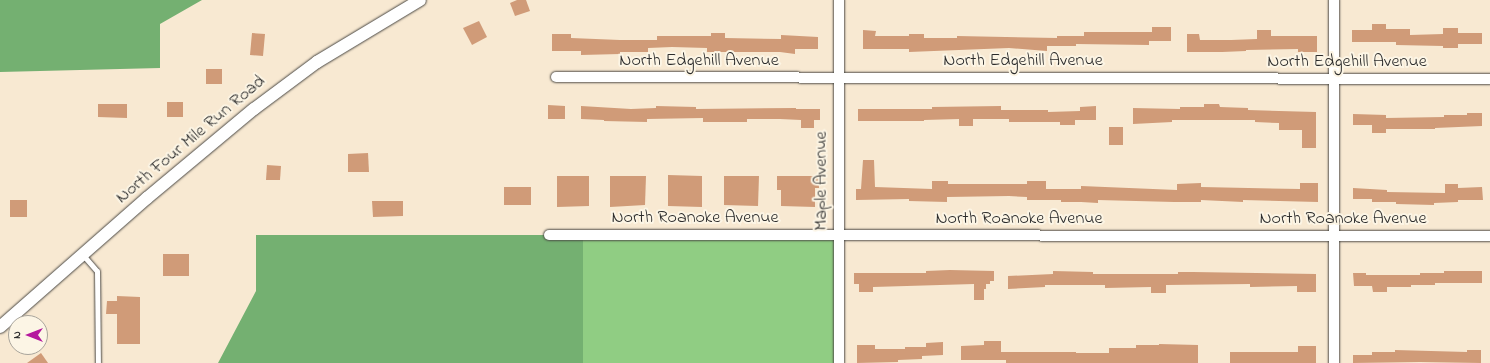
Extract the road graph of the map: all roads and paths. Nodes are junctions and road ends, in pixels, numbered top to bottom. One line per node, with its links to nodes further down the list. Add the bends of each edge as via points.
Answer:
1 (420, 0): 12 (street, North Four Mile Run Road, via 324,58 254,109)
2 (839, 0): 5 (street, Maple Avenue)
3 (1334, 0): 6 (street)
4 (556, 78): 5 (street, North Edgehill Avenue)
5 (839, 78): 6 (street, North Edgehill Avenue); 9 (street, Maple Avenue)
6 (1335, 79): 7 (street, North Edgehill Avenue); 10 (street)
7 (1490, 79)
8 (549, 235): 9 (street, North Roanoke Avenue)
9 (839, 235): 10 (street, North Roanoke Avenue); 15 (street, Maple Avenue)
10 (1334, 236): 11 (street, North Roanoke Avenue); 16 (street)
11 (1490, 236)
12 (83, 254): 13 (street, North Four Mile Run Road); 14 (lane, via 97,271)
13 (0, 327)
14 (98, 363)
15 (839, 363)
16 (1334, 363)

